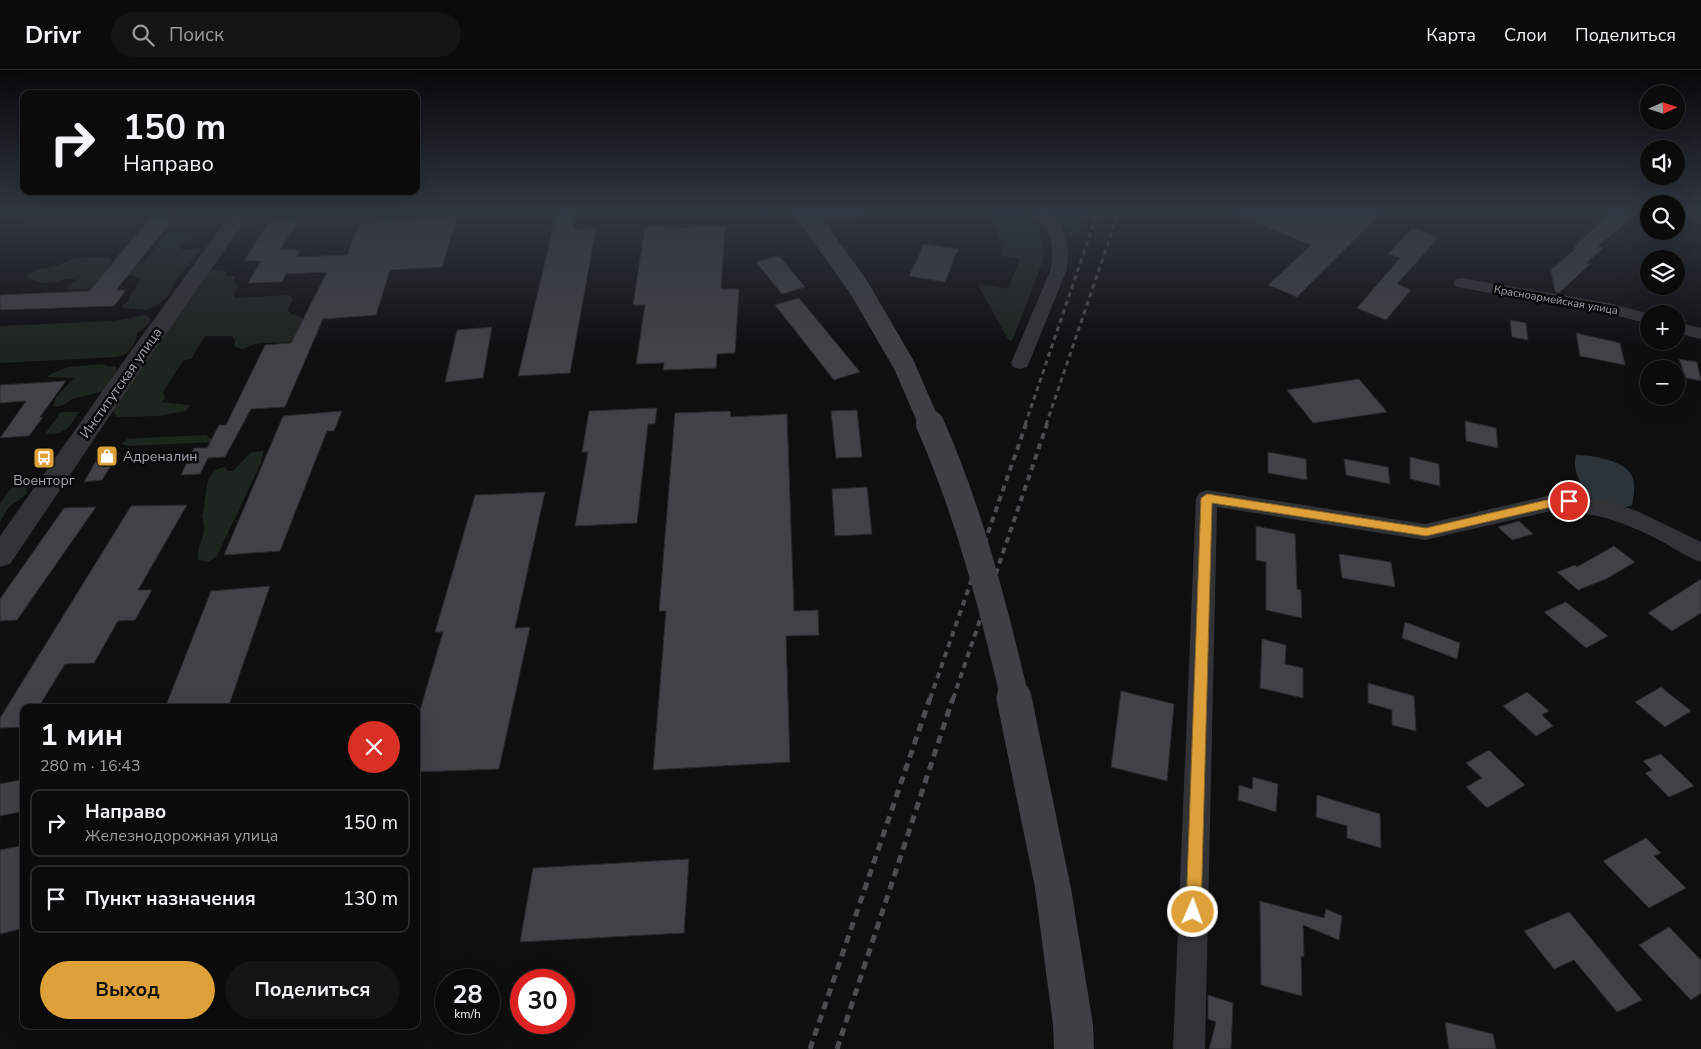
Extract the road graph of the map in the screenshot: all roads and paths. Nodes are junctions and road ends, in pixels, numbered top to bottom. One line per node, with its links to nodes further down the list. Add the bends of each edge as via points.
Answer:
1 (210, 257): 10 (street, Институтская улица)
2 (839, 257): 11 (main road, bridge, via 876,314 916,388 977,548 1007,657 1053,888)
3 (1060, 257): 8 (street, via 1059,269)
4 (1462, 283): 5 (street, Красноармейская улица, via 1608,308)
5 (1640, 317)
6 (1685, 330): 7 (street)
7 (1701, 334)
8 (1020, 363)
9 (1701, 553): 12 (street, via 1647,523 1569,501 1426,532 1207,498)
10 (0, 557)
11 (1074, 1049)
12 (1189, 1049)

